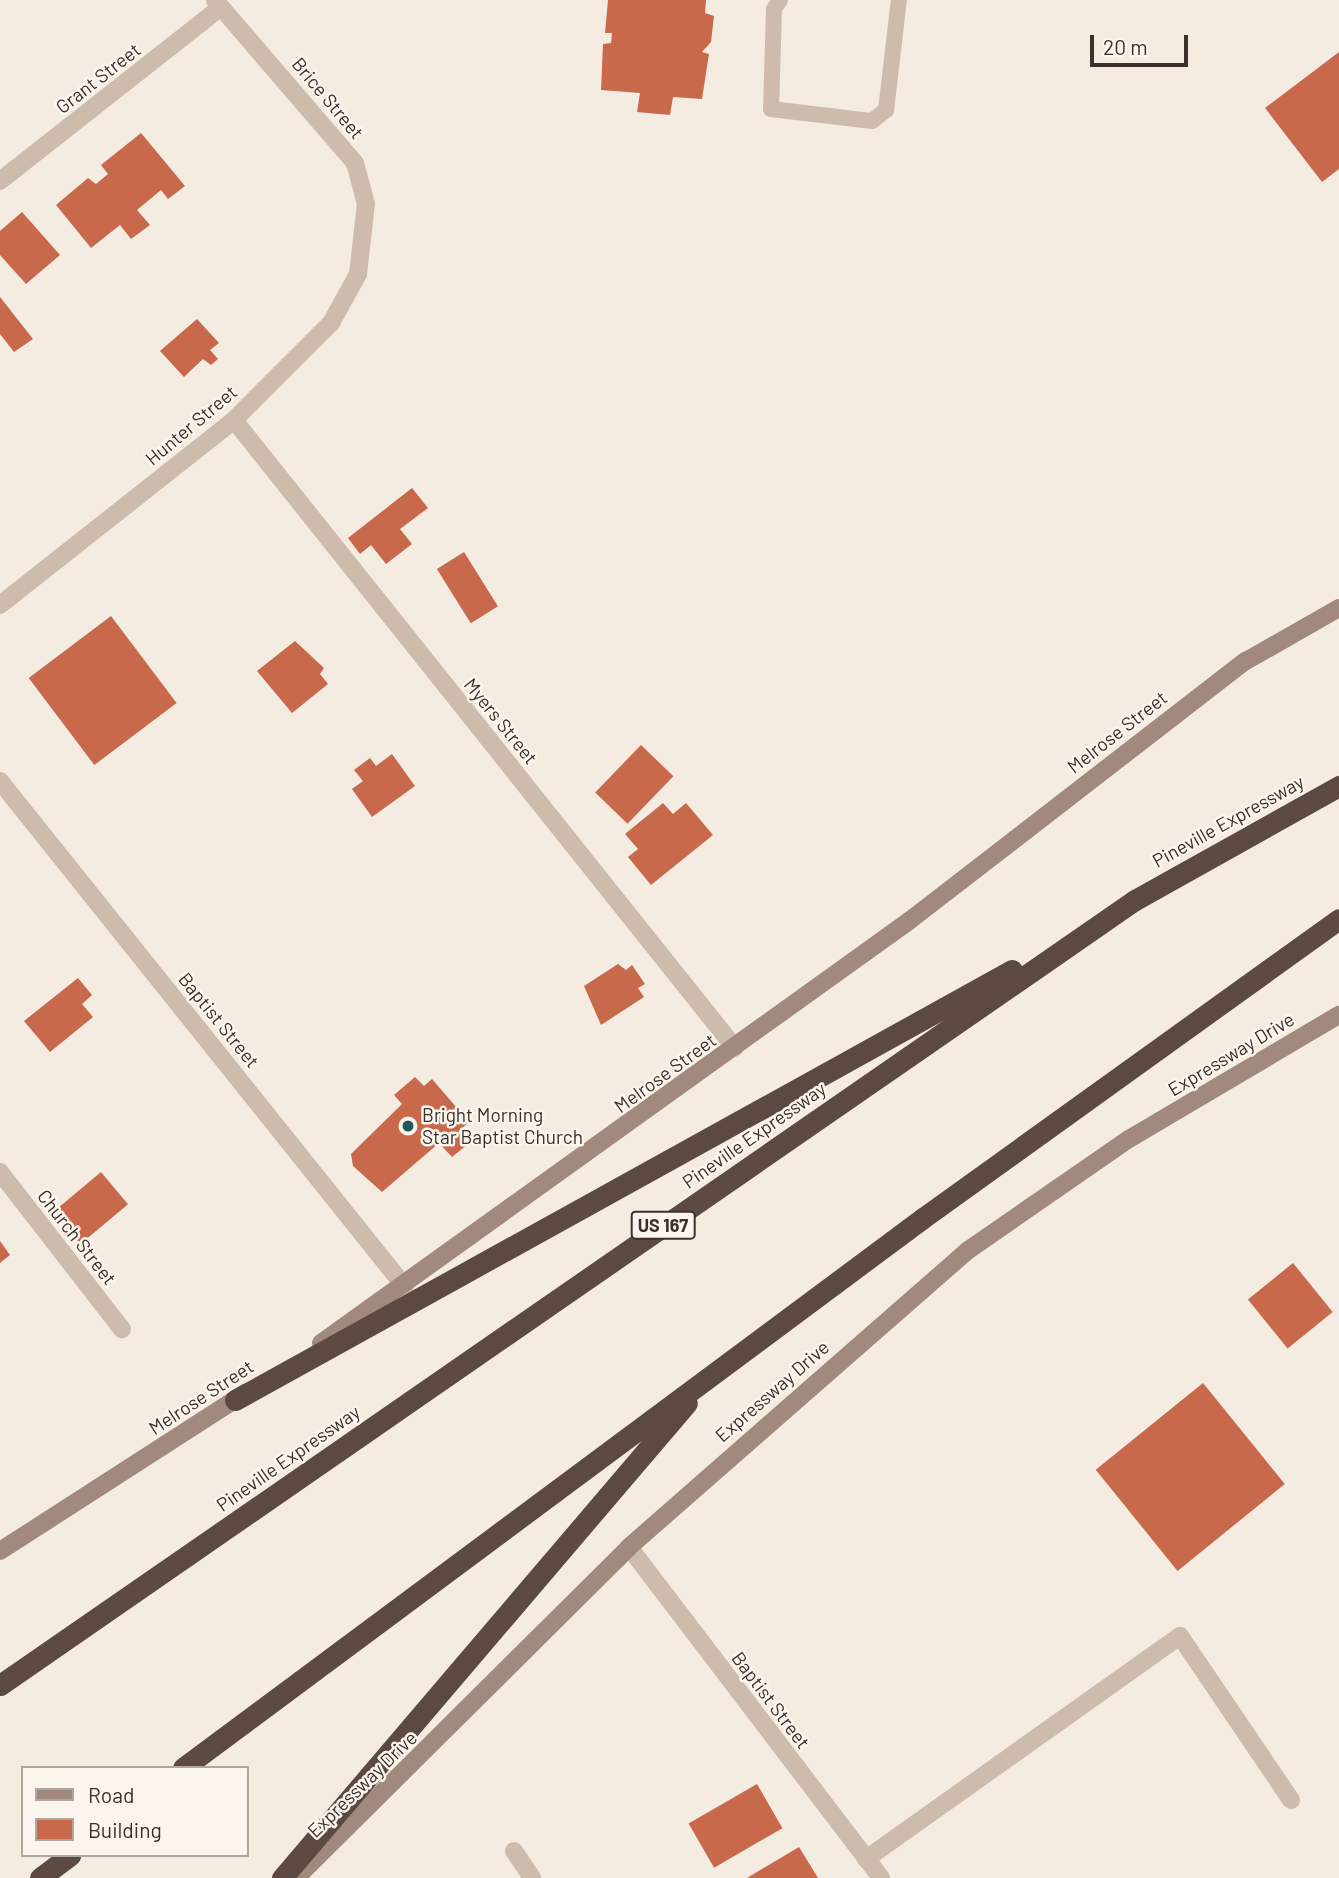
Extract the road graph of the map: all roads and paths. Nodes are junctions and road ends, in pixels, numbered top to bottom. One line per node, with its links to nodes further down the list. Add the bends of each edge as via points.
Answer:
1 (780, 0): 2 (lane, via 774,9 771,109 872,121 886,110)
2 (899, 0)
3 (218, 4): 4 (street, Grant Street); 5 (street, Brice Street, via 355,163 366,204)
4 (0, 181)
5 (366, 242): 6 (street, Hunter Street, via 331,323)
6 (234, 420): 7 (street, Hunter Street); 14 (street, Myers Street)
7 (0, 605)
8 (1339, 608): 14 (main road, Melrose Street, via 1245,661)
9 (0, 780): 16 (street, Baptist Street)
10 (1339, 786): 11 (highway, Pineville Expressway / US 167)
11 (1135, 900): 19 (highway); 22 (highway, Pineville Expressway / US 167)
12 (1339, 919): 18 (highway)
13 (1339, 1015): 20 (main road, Expressway Drive, via 1129,1139 967,1251)
14 (736, 1048): 16 (main road, Melrose Street)
15 (0, 1171): 17 (street, Church Street)
16 (405, 1286): 19 (main road, Melrose Street)
17 (122, 1329)
18 (709, 1376): 23 (highway); 29 (highway)
19 (235, 1400): 21 (main road, Melrose Street)
20 (629, 1547): 27 (street, Baptist Street); 30 (main road, Expressway Drive)
21 (0, 1551)
22 (0, 1685)
23 (186, 1766)
24 (1291, 1800): 27 (street, via 1180,1636)
25 (514, 1851): 31 (street)
26 (67, 1857): 28 (highway)
27 (866, 1858): 32 (street, Baptist Street)
28 (40, 1878)
29 (282, 1878)
30 (296, 1878)
31 (532, 1878)
32 (881, 1878)

